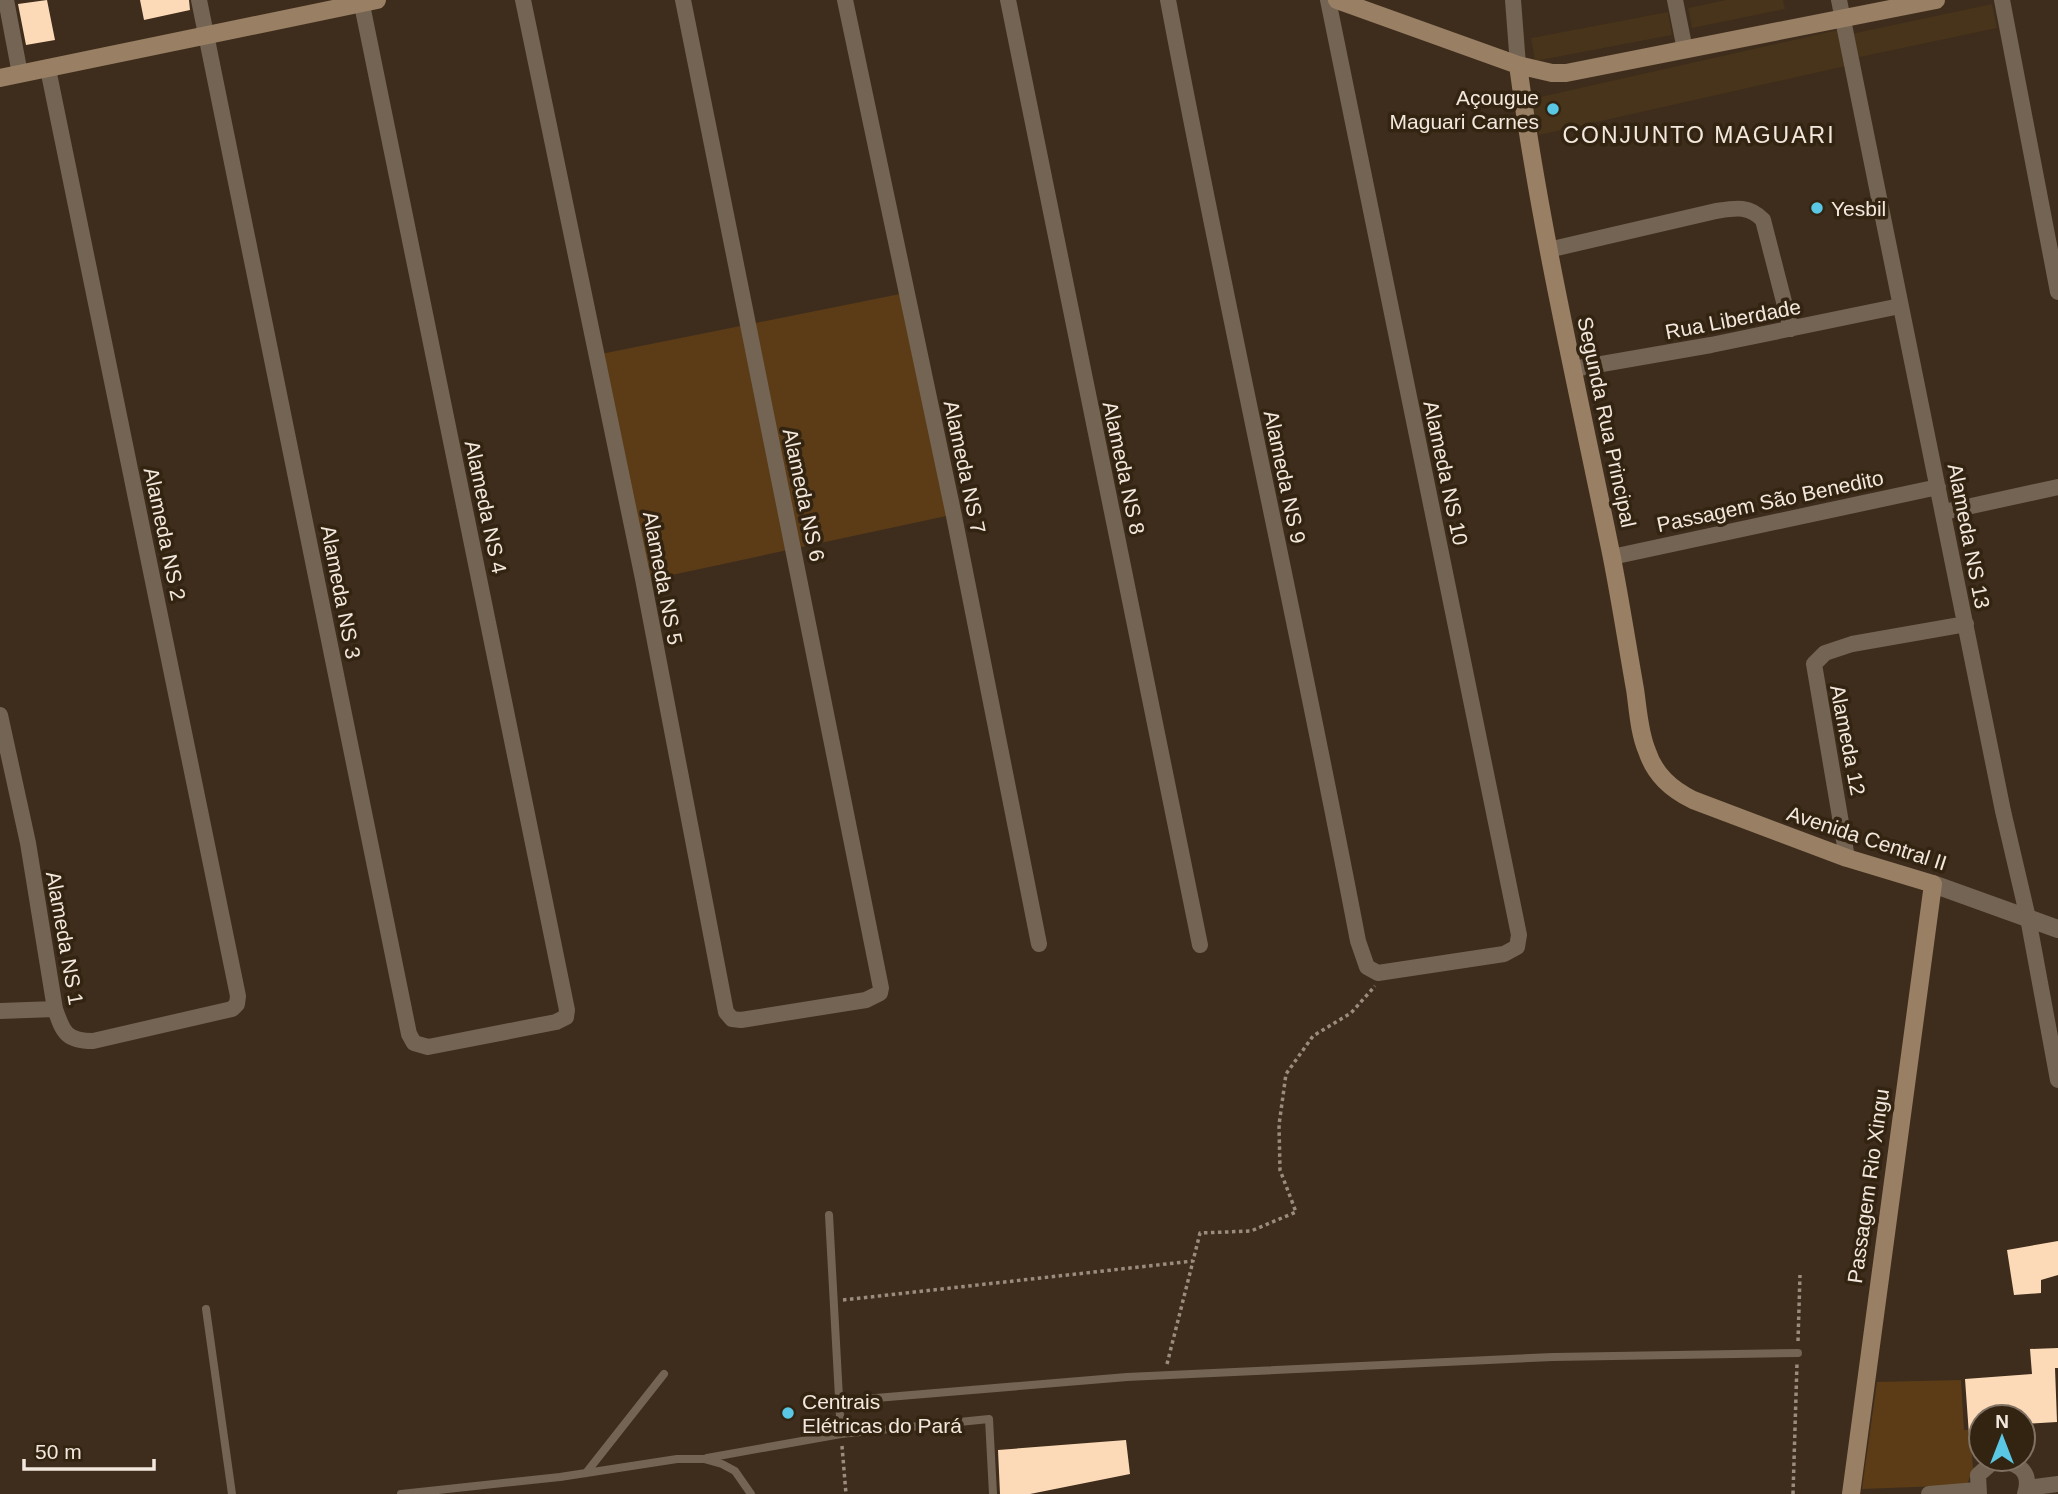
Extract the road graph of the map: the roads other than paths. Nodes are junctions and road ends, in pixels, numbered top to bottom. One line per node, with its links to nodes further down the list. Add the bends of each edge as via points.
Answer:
1 (6, 0): 21 (street)
2 (199, 0): 17 (street, Alameda NS 3)
3 (523, 0): 42 (street, Alameda NS 5, via 643,579 726,1012 741,1020)
4 (682, 0): 42 (street, Alameda NS 6, via 881,988)
5 (845, 0): 39 (street, Alameda NS 7)
6 (1007, 0): 40 (street, Alameda NS 8)
7 (1168, 0): 41 (street, Alameda NS 9, via 1211,229 1364,962 1374,972)
8 (1328, 0): 41 (street, Alameda NS 10, via 1519,936 1511,951)
9 (1337, 0): 19 (main road)
10 (1513, 0): 19 (street)
11 (1675, 0): 18 (street)
12 (1839, 0): 16 (street, Alameda NS 13)
13 (1936, 0): 16 (main road)
14 (2002, 0): 24 (street)
15 (366, 1): 17 (main road); 46 (street, Alameda NS 4, via 567,1010)
16 (1843, 19): 18 (main road); 25 (street, Alameda NS 13)
17 (207, 35): 20 (main road); 46 (street, Alameda NS 3, via 409,1034 414,1042 428,1047)
18 (1685, 50): 19 (main road, via 1566,73)
19 (1518, 65): 23 (main road, Segunda Rua Principal)
20 (48, 69): 21 (main road); 43 (street, Alameda NS 2, via 239,996)
21 (20, 74): 22 (main road)
22 (0, 78)
23 (1548, 250): 26 (street, via 1716,211 1751,210 1763,220); 27 (main road, Segunda Rua Principal)
24 (2058, 292)
25 (1900, 306): 26 (street, Rua Liberdade); 28 (street, Alameda NS 13)
26 (1791, 330): 27 (street, Rua Liberdade)
27 (1573, 369): 31 (main road, Segunda Rua Principal)
28 (1938, 487): 30 (street, Alameda NS 13); 31 (street, Passagem São Benedito)
29 (2058, 487): 30 (street)
30 (1944, 512): 32 (street, Alameda NS 13)
31 (1612, 557): 34 (main road, Segunda Rua Principal, via 1646,750)
32 (1966, 624): 35 (street, Alameda 12, via 1852,644 1825,653 1814,664); 37 (street, Alameda NS 13)
33 (0, 715): 44 (street, Alameda NS 1, via 28,843)
34 (1666, 783): 35 (main road, Avenida Central II, via 1693,800)
35 (1847, 858): 36 (main road, Avenida Central II)
36 (1933, 884): 37 (street, Avenida Central II); 63 (main road, Passagem Rio Xingu)
37 (2028, 918): 38 (street, Avenida Central II); 47 (street, Alameda NS 13)
38 (2058, 929)
39 (1039, 944)
40 (1200, 945)
41 (1388, 972)
42 (876, 997)
43 (236, 1006): 44 (street, Alameda NS 1, via 93,1041 71,1038 62,1030)
44 (55, 1009): 45 (street)
45 (0, 1011)
46 (562, 1020)
47 (2058, 1080)
48 (829, 1215): 52 (lane)
49 (206, 1308): 59 (lane)
50 (1798, 1353): 52 (lane, via 1553,1357 1164,1376)
51 (664, 1374): 55 (lane)
52 (840, 1401): 53 (lane)
53 (846, 1433): 54 (lane); 62 (lane, via 989,1419)
54 (704, 1459): 55 (lane); 61 (lane, via 735,1471)
55 (586, 1473): 60 (lane)
56 (2058, 1484): 57 (street)
57 (2026, 1491): 58 (street, via 2021,1468 2011,1461 1993,1461 1978,1475)
58 (1978, 1492): 64 (street)
59 (232, 1494)
60 (401, 1494)
61 (751, 1494)
62 (993, 1494)
63 (1851, 1494)
64 (1929, 1494)

